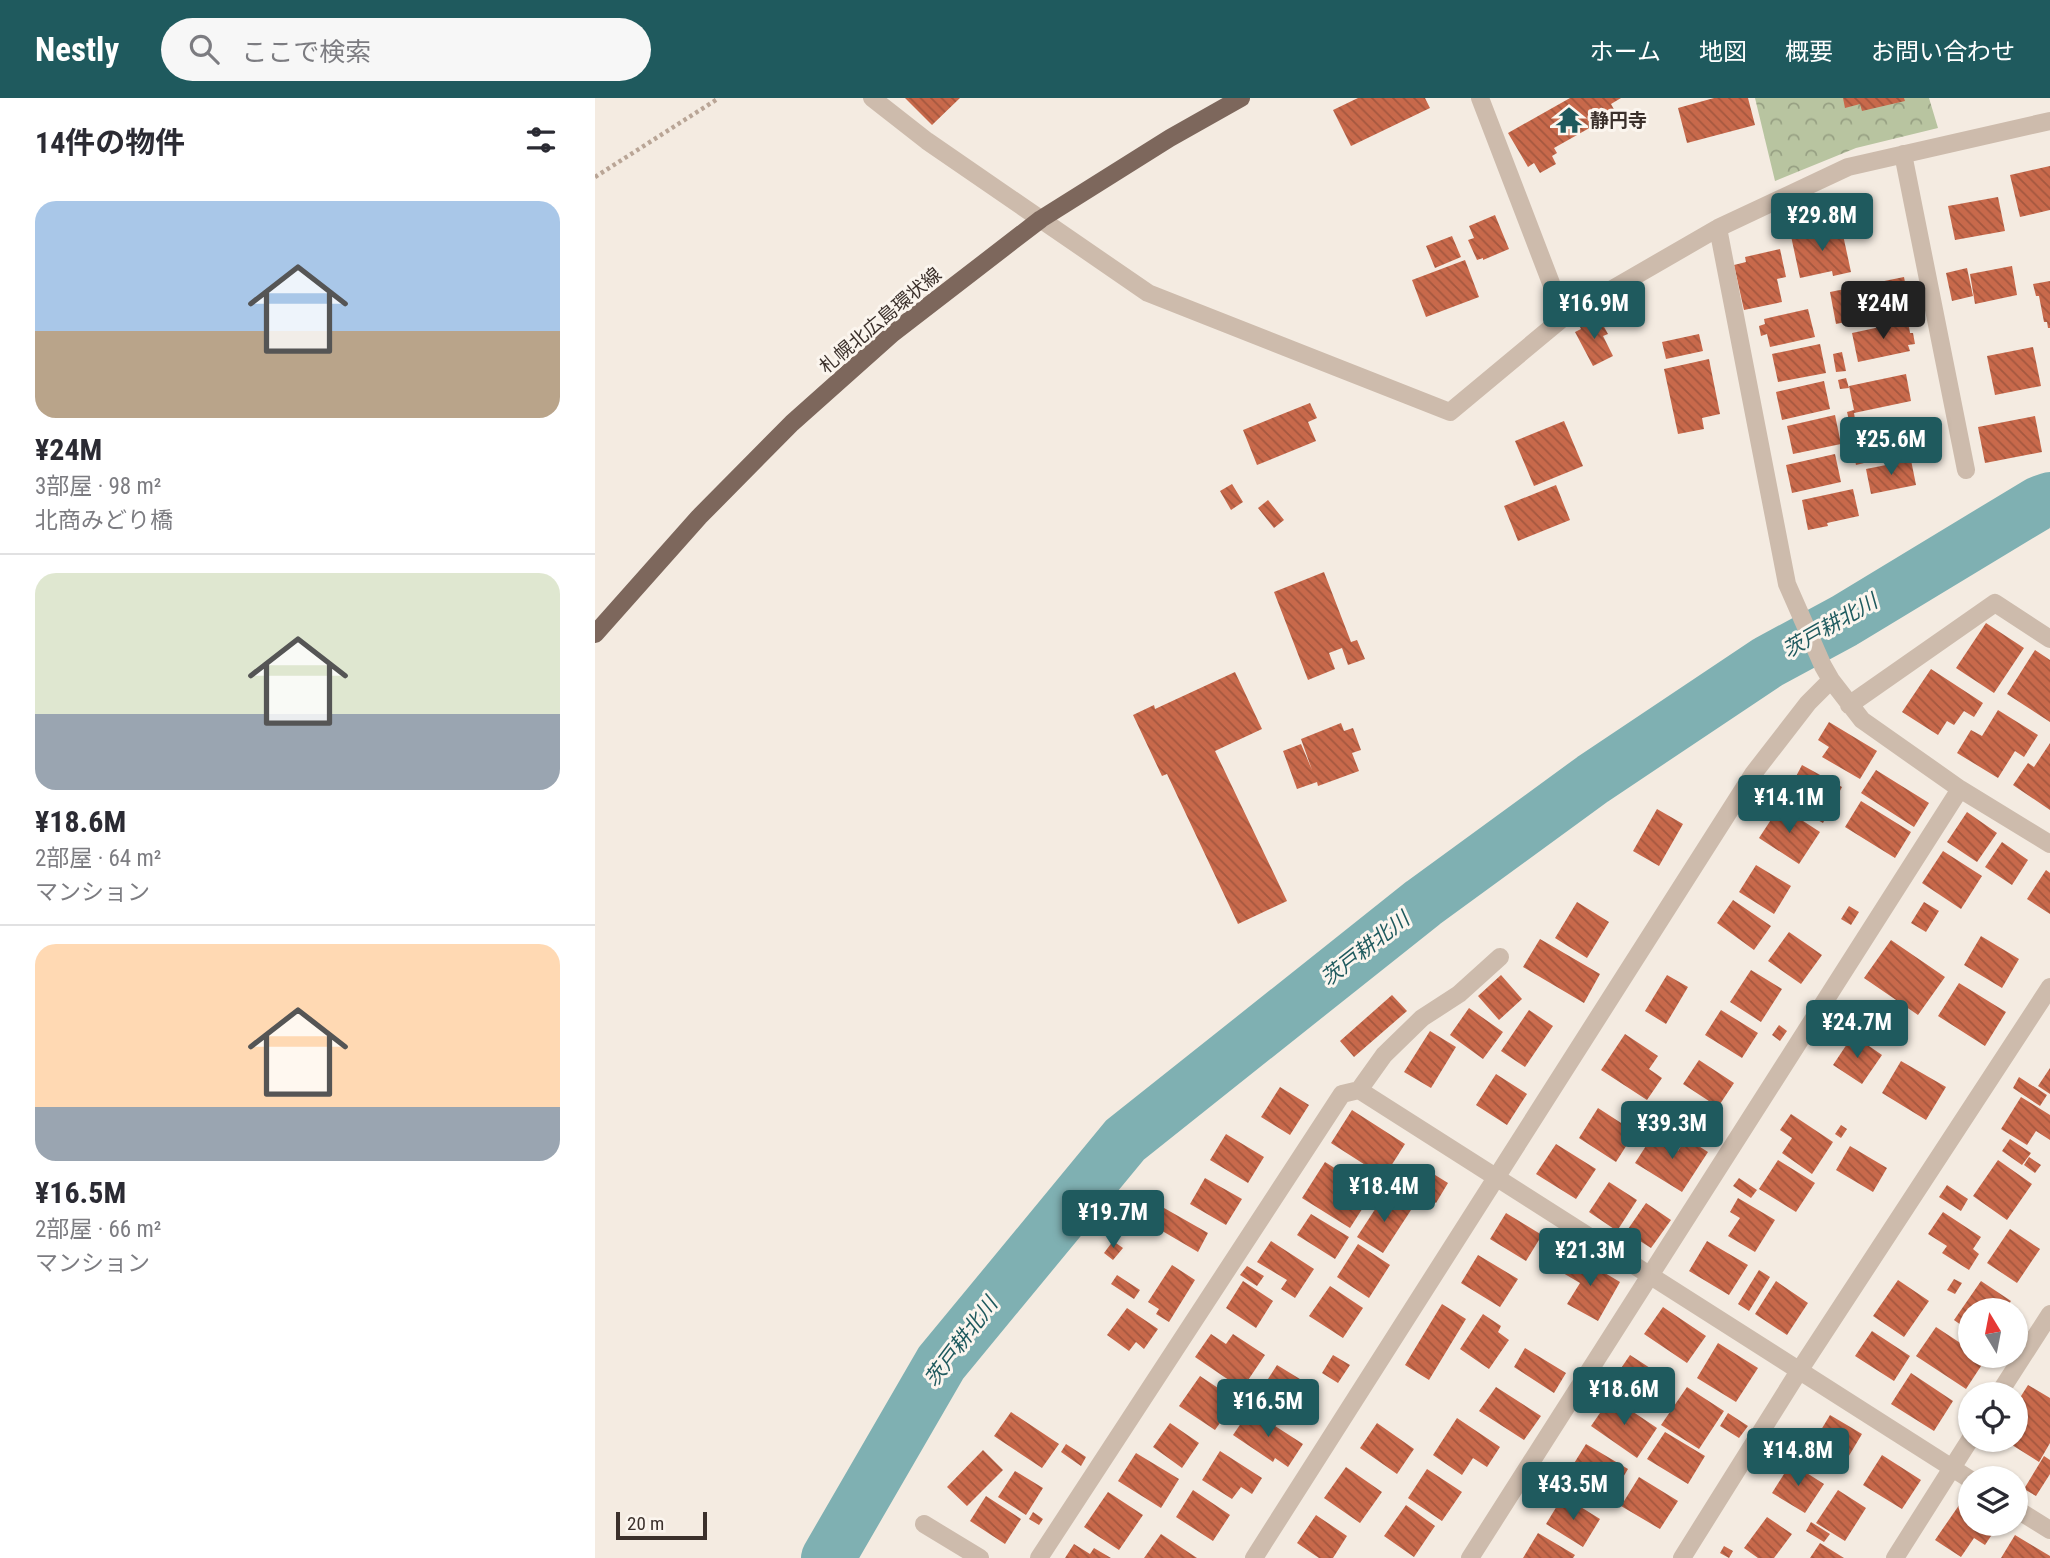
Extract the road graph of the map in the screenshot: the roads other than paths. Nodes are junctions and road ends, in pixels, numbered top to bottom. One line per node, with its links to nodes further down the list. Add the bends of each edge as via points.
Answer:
1 (872, 98): 6 (street)
2 (1241, 98): 6 (main road, 札幌北広島環状線)
3 (1480, 98): 8 (street)
4 (2050, 121): 5 (street)
5 (1903, 154): 7 (street, via 1848,167); 9 (street)
6 (1041, 219): 8 (street, via 1148,293 1450,412); 10 (main road, 札幌北広島環状線, via 893,333 792,423 699,517)
7 (1718, 228): 8 (street); 12 (street, via 1787,584)
8 (1564, 317)
9 (1966, 470)
10 (595, 634)
11 (2050, 639): 13 (street, via 1995,603)
12 (1827, 673): 13 (street); 19 (street, via 1753,774)
13 (1849, 705): 14 (street, via 1862,720)
14 (1960, 789): 15 (street); 20 (street)
15 (2050, 844)
16 (1500, 957): 18 (street, via 1459,994 1422,1018 1384,1055)
17 (2050, 987): 22 (street)
18 (1359, 1090): 19 (street); 31 (street, via 1342,1094)
19 (1496, 1179): 20 (street); 32 (street)
20 (1650, 1276): 22 (street); 33 (street)
21 (2050, 1314): 23 (street)
22 (1799, 1371): 25 (street); 34 (street)
23 (2007, 1382)
24 (1962, 1452): 25 (street)
25 (1951, 1468): 26 (street); 35 (street)
26 (1958, 1472)
27 (2028, 1516): 29 (street)
28 (924, 1524): 30 (street)
29 (2050, 1530)
30 (980, 1558)
31 (1039, 1558)
32 (1254, 1558)
33 (1470, 1558)
34 (1682, 1558)
35 (1895, 1558)

